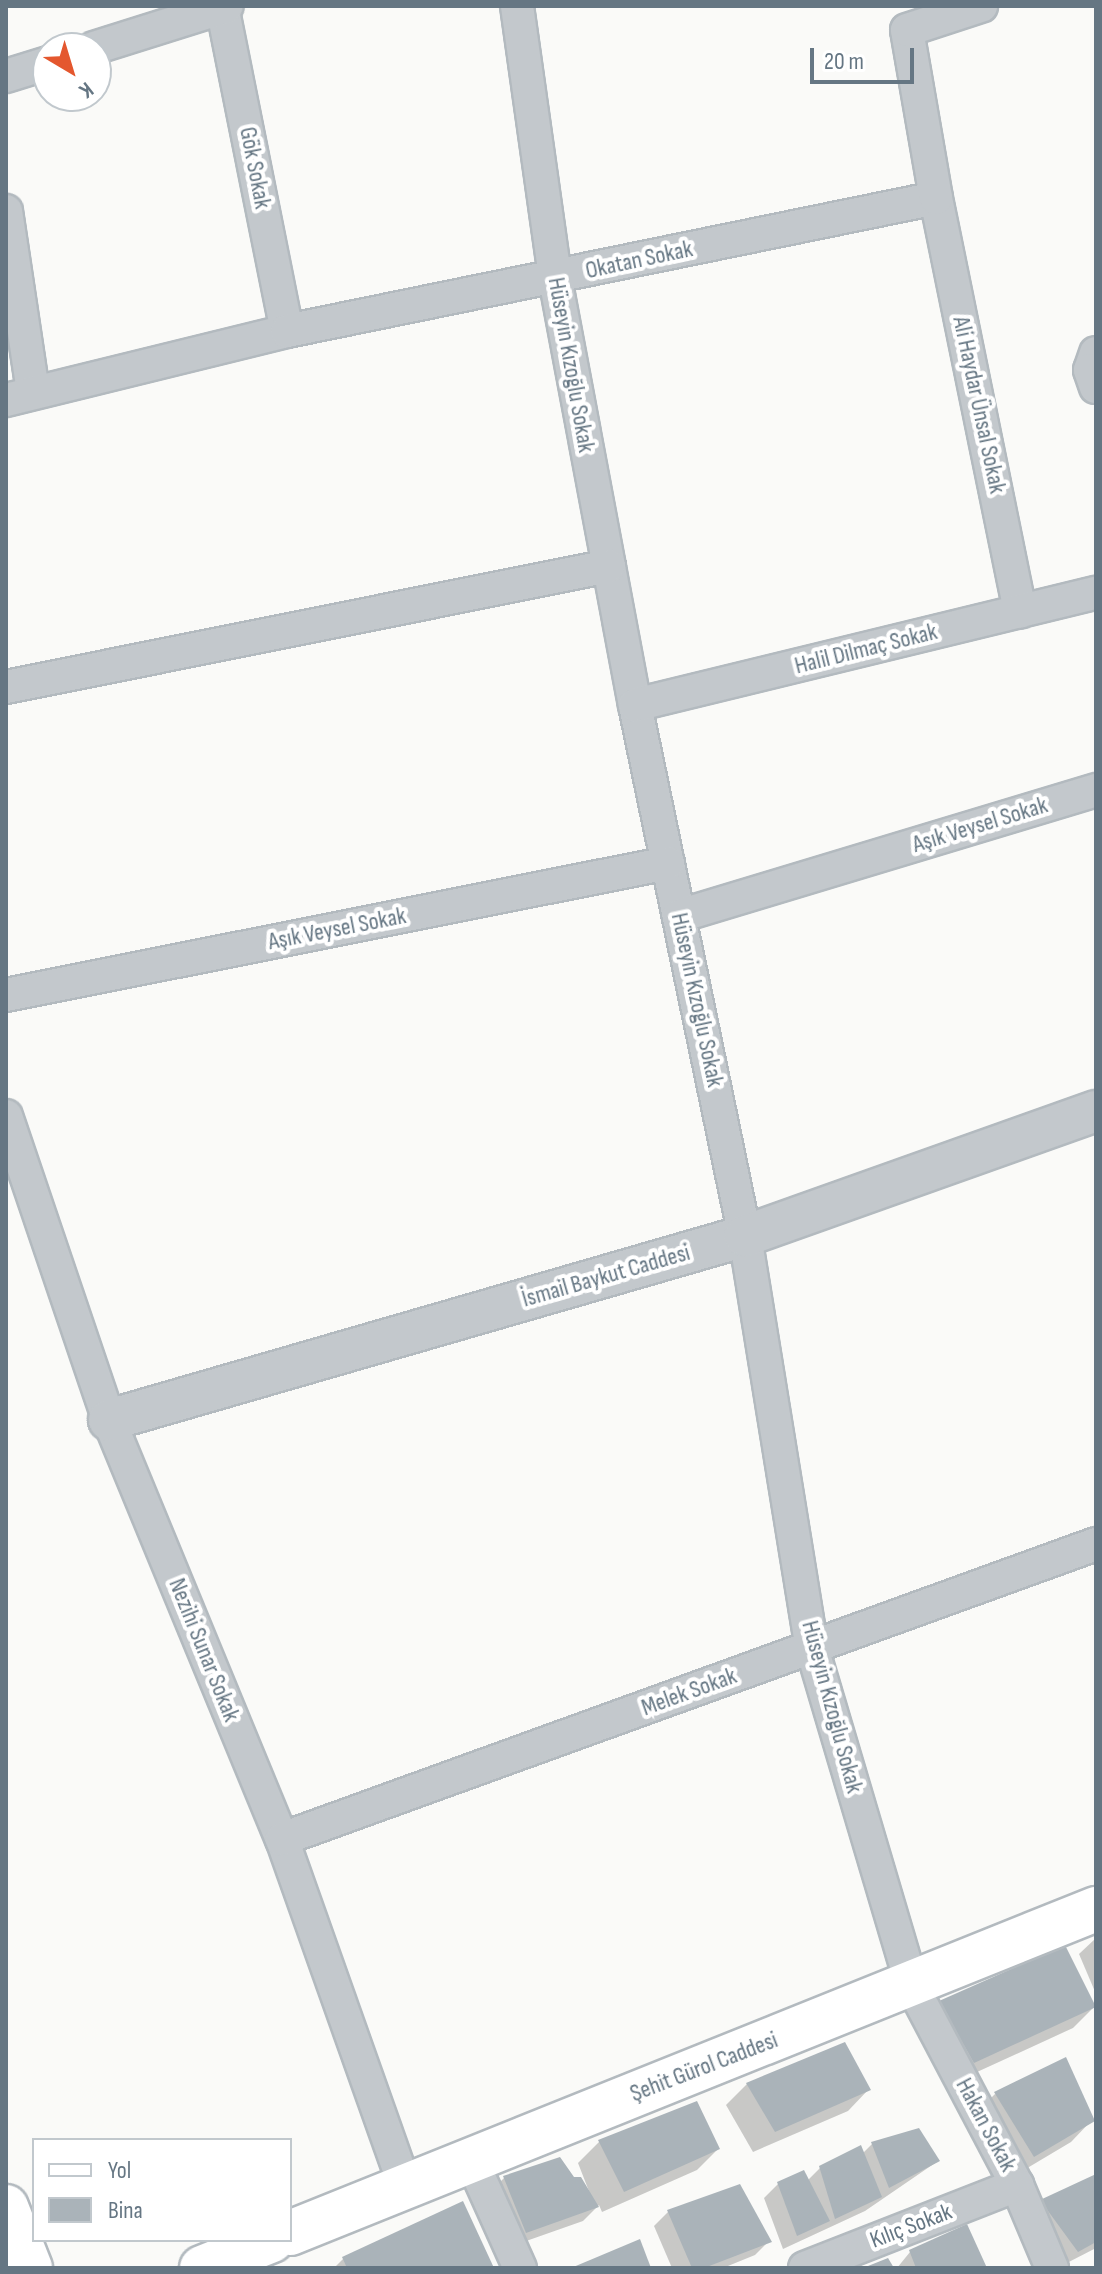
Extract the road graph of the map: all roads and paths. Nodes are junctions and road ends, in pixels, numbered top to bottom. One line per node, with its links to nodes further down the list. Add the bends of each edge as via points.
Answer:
1 (224, 6): 4 (street); 10 (street, Gök Sokak)
2 (517, 6): 9 (street, Hüseyin Kızoğlu Sokak)
3 (981, 6): 7 (street, via 907,30)
4 (112, 42)
5 (32, 68): 6 (street)
6 (6, 76)
7 (936, 198): 9 (street, Okatan Sokak); 16 (street, Ali Haydar Ünsal Sokak)
8 (6, 211): 13 (street)
9 (555, 278): 10 (street, Okatan Sokak); 14 (street, Hüseyin Kızoğlu Sokak)
10 (287, 331): 13 (street, Okatan Sokak)
11 (1096, 353): 12 (street, via 1090,370)
12 (1096, 387)
13 (20, 395)
14 (609, 566): 17 (street); 18 (street, Hüseyin Kızoğlu Sokak)
15 (1096, 593): 16 (street, Halil Dilmaç Sokak)
16 (1020, 612): 18 (street, Halil Dilmaç Sokak)
17 (6, 687)
18 (635, 705): 20 (street, Hüseyin Kızoğlu Sokak)
19 (1096, 790): 21 (street, Aşık Veysel Sokak)
20 (668, 863): 21 (street, Hüseyin Kızoğlu Sokak); 22 (street, Aşık Veysel Sokak)
21 (679, 916): 25 (street, Hüseyin Kızoğlu Sokak)
22 (6, 995)
23 (1096, 1111): 25 (street, İsmail Baykut Caddesi)
24 (6, 1116): 26 (street, Nezihi Sunar Sokak)
25 (745, 1236): 26 (street, İsmail Baykut Caddesi); 28 (street, Hüseyin Kızoğlu Sokak)
26 (109, 1420): 29 (street, Nezihi Sunar Sokak)
27 (1096, 1544): 28 (street, Melek Sokak)
28 (812, 1648): 29 (street, Melek Sokak); 31 (street, Hüseyin Kızoğlu Sokak)
29 (282, 1839): 33 (street, Nezihi Sunar Sokak)
30 (1096, 1909): 31 (main road, Şehit Gürol Caddesi)
31 (912, 1986): 32 (main road, Şehit Gürol Caddesi); 34 (street, Hakan Sokak)
32 (470, 2157): 33 (main road, Şehit Gürol Caddesi); 40 (street)
33 (404, 2184): 35 (main road, Şehit Gürol Caddesi)
34 (1017, 2185): 41 (street, Kılıç Sokak); 42 (street, Hakan Sokak)
35 (301, 2228)
36 (267, 2242): 38 (main road)
37 (288, 2242): 39 (main road, Şehit Gürol Caddesi)
38 (202, 2268)
39 (263, 2268)
40 (520, 2268)
41 (805, 2268)
42 (1052, 2268)

